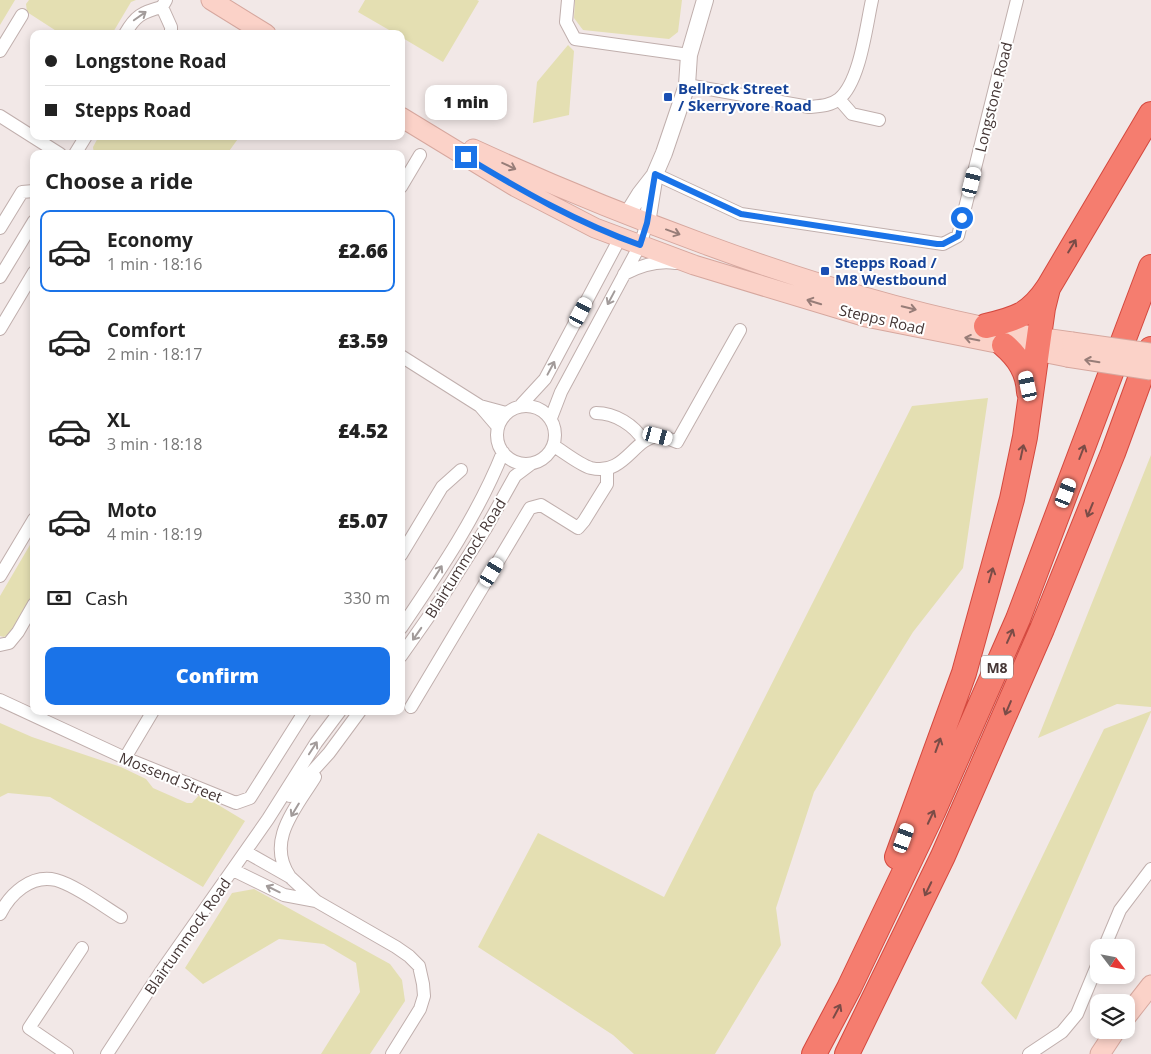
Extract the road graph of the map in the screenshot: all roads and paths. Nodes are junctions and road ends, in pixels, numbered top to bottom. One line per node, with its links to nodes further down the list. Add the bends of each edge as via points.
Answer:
1 (211, 0): 10 (main road)
2 (568, 0): 12 (street, via 566,22 575,39)
3 (705, 0): 12 (street)
4 (872, 0): 14 (street, via 853,82)
5 (1017, 0): 24 (street, Longstone Road, via 958,236 943,244 741,214)
6 (164, 3): 8 (street, one-way to 6, via 133,20); 9 (street)
7 (22, 15): 11 (street)
8 (127, 30)
9 (171, 30)
10 (260, 30)
11 (0, 51)
12 (690, 55): 13 (street)
13 (687, 85): 14 (street, via 809,107 825,106); 24 (street)
14 (839, 99): 19 (street, via 852,114)
15 (1151, 114): 38 (highway, one-way to 15)
16 (0, 116): 20 (street)
17 (405, 118): 27 (main road, Stepps Road, one-way to 27, via 531,176)
18 (405, 118): 31 (main road, Stepps Road, via 516,187)
19 (879, 120)
20 (30, 135)
21 (38, 140): 22 (street)
22 (54, 150)
23 (420, 155): 25 (street)
24 (655, 174): 27 (street); 28 (street)
25 (405, 180)
26 (30, 191): 29 (street, via 22,192)
27 (627, 215): 28 (main road, Stepps Road); 31 (main road)
28 (647, 223): 32 (street); 39 (main road, Stepps Road, one-way to 39, via 862,297)
29 (0, 228)
30 (30, 228): 36 (street)
31 (620, 238): 32 (main road, Stepps Road); 51 (street, one-way to 31, via 545,379)
32 (640, 245): 33 (main road, Stepps Road); 35 (street)
33 (694, 265): 35 (street, via 655,262); 43 (main road, Stepps Road, one-way to 33, via 866,317)
34 (1151, 267): 92 (highway, M8, one-way to 34, via 933,812 1018,619)
35 (623, 274): 54 (street, one-way to 54, via 561,392)
36 (0, 277)
37 (30, 279): 40 (street)
38 (1048, 288): 39 (highway, via 1038,303 1014,320); 42 (highway)
39 (986, 326): 42 (main road, Stepps Road)
40 (0, 329)
41 (740, 330): 56 (street, via 677,442 658,436)
42 (1038, 344): 43 (main road, Stepps Road); 44 (main road, Stepps Road); 49 (highway)
43 (1004, 345): 49 (highway, via 1025,371)
44 (1069, 349): 45 (main road, Stepps Road, bridge); 47 (main road, Stepps Road, one-way to 44, bridge)
45 (1151, 351): 59 (highway, M8)
46 (405, 359): 50 (street)
47 (1151, 370)
48 (1151, 378): 59 (highway)
49 (1030, 404): 92 (highway, one-way to 49, via 964,673 1012,499)
50 (480, 406): 52 (street); 55 (street)
51 (521, 406): 52 (street); 54 (street, via 538,408)
52 (506, 413): 55 (street)
53 (596, 413): 56 (street, via 607,413 623,420)
54 (551, 418): 57 (street, via 556,432)
55 (498, 427): 58 (street, via 497,440)
56 (644, 441): 62 (street)
57 (554, 446): 60 (street, via 545,458); 62 (street, via 589,467)
58 (502, 452): 60 (street, via 510,460); 67 (street, Blairtummock Road, one-way to 58, via 470,520 493,478)
59 (1113, 453): 99 (highway, M8, one-way to 99, via 1042,629 944,856)
60 (531, 464): 69 (street, Blairtummock Road, one-way to 69, via 515,476 486,528)
61 (461, 470): 64 (street, via 442,487)
62 (607, 470): 71 (street, via 607,484 578,528 541,505 530,508)
63 (30, 526): 65 (street)
64 (405, 548)
65 (0, 576)
66 (30, 611): 68 (street, via 9,643)
67 (405, 622)
68 (0, 645)
69 (405, 650)
70 (0, 700): 72 (street, Mossend Street)
71 (411, 707)
72 (30, 714)
73 (32, 715): 79 (street, Mossend Street)
74 (151, 715): 79 (street)
75 (302, 715): 79 (street, Mossend Street, via 250,798 236,803)
76 (337, 715): 80 (street, Blairtummock Road, one-way to 76)
77 (357, 715): 78 (street, Blairtummock Road)
78 (329, 753): 80 (street, Blairtummock Road); 84 (street, one-way to 84, via 283,830 280,854)
79 (125, 758)
80 (268, 819): 81 (street, Blairtummock Road)
81 (246, 852): 83 (street, Blairtummock Road); 84 (street)
82 (1151, 869): 88 (street, via 1120,910)
83 (232, 870): 85 (street, one-way to 83, via 284,895); 96 (street, Blairtummock Road)
84 (290, 877): 85 (street)
85 (316, 901): 97 (street, via 396,947 419,966 424,990 420,1009)
86 (1, 908): 87 (street, via 27,884 50,880 64,883)
87 (121, 917)
88 (1108, 939)
89 (82, 948): 95 (street, via 29,1028)
90 (1090, 983): 100 (street, via 1077,1014 1062,1032)
91 (1151, 985): 93 (main road)
92 (850, 988): 98 (highway, M8, one-way to 92)
93 (1135, 1005)
94 (1110, 1039): 101 (main road)
95 (67, 1054)
96 (107, 1054)
97 (392, 1054)
98 (814, 1054)
99 (847, 1054)
100 (1029, 1054)
101 (1100, 1054)

